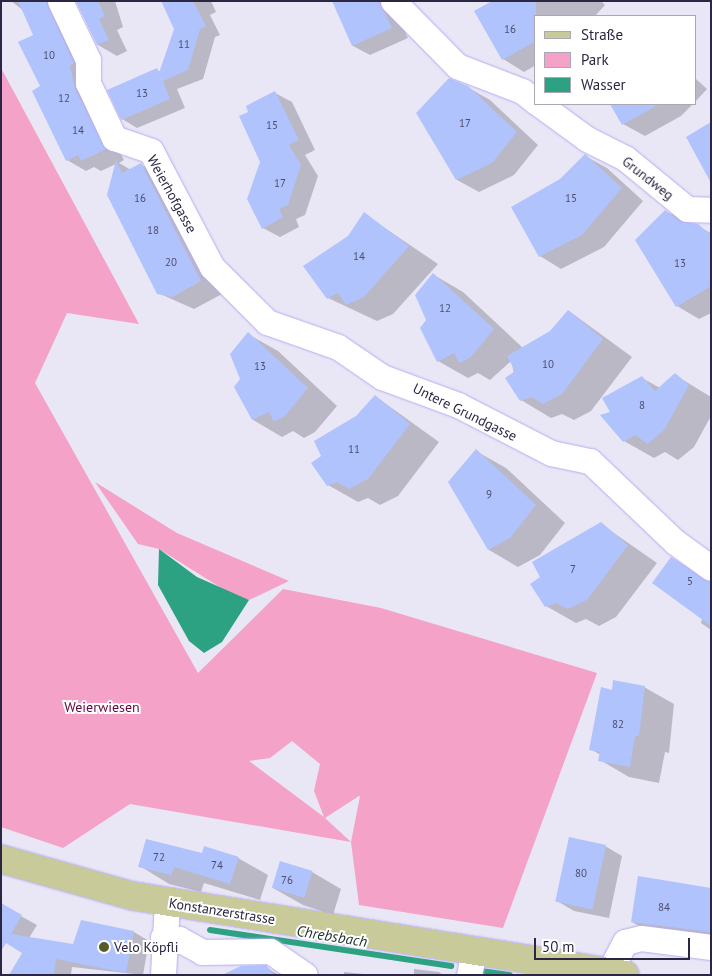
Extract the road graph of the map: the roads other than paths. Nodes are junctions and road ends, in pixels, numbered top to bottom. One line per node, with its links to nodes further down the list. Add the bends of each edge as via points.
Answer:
1 (60, 1): 6 (street, Weierhofgasse, via 88,60 88,83 114,138 151,151)
2 (393, 1): 3 (street, Grundweg, via 457,66 522,92)
3 (534, 101)
4 (540, 105): 5 (street, Grundweg, via 587,139 625,158 687,209)
5 (711, 210)
6 (212, 267): 7 (street, Untere Grundgasse, via 267,322 338,347 382,377 458,405 551,452 590,461 675,542)
7 (711, 568)
8 (1, 859): 9 (main road, Konstanzerstrasse, via 87,886)
9 (167, 902): 10 (street); 12 (main road, Konstanzerstrasse)
10 (163, 937): 15 (street); 16 (street, via 178,939 202,952 270,951)
11 (711, 947): 14 (street, via 640,938 625,942)
12 (472, 963): 13 (main road, Konstanzerstrasse)
13 (533, 967): 14 (main road, Konstanzerstrasse)
14 (617, 974)
15 (163, 975)
16 (305, 975)

